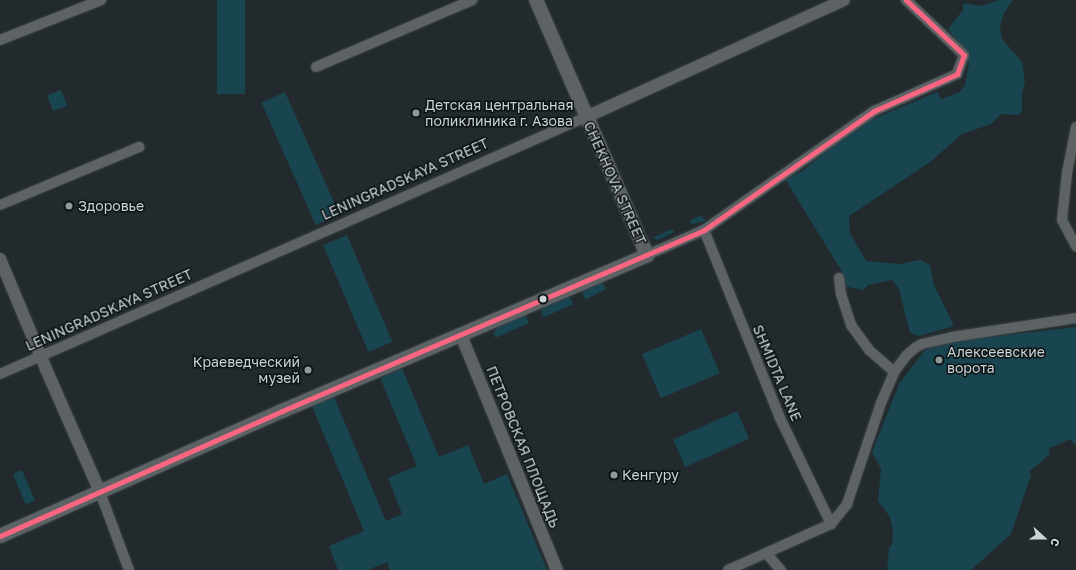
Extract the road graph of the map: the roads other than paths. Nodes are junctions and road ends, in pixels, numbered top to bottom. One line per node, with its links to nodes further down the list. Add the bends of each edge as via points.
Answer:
1 (101, 0): 6 (street)
2 (472, 0): 7 (street)
3 (536, 0): 8 (main road, CHEKHOVA STREET)
4 (844, 0): 8 (street, LENINGRADSKAYA STREET)
5 (906, 0): 13 (street, via 964,56 956,74 874,111)
6 (0, 40)
7 (316, 67)
8 (586, 117): 15 (main road, CHEKHOVA STREET); 20 (street, LENINGRADSKAYA STREET)
9 (1076, 127): 10 (street)
10 (1075, 138): 14 (street, via 1067,173 1062,220)
11 (139, 147): 12 (street)
12 (0, 205)
13 (704, 230): 15 (street); 24 (street, SHMIDTA LANE, via 780,418)
14 (1076, 246)
15 (647, 255): 19 (main road)
16 (0, 259): 20 (street)
17 (839, 278): 21 (street, via 841,294 851,325 869,350)
18 (1076, 318): 21 (street, via 922,344 907,355)
19 (462, 335): 23 (main road); 28 (street, ПЕТРОВСКАЯ ПЛОЩАДЬ)
20 (40, 356): 22 (street, LENINGRADSKAYA STREET); 23 (street)
21 (894, 372): 24 (street, via 881,403 848,504)
22 (0, 374)
23 (100, 492): 25 (main road); 27 (street)
24 (830, 524): 26 (street)
25 (0, 536)
26 (766, 553): 29 (street); 30 (street)
27 (129, 570)
28 (557, 570)
29 (728, 570)
30 (781, 570)

